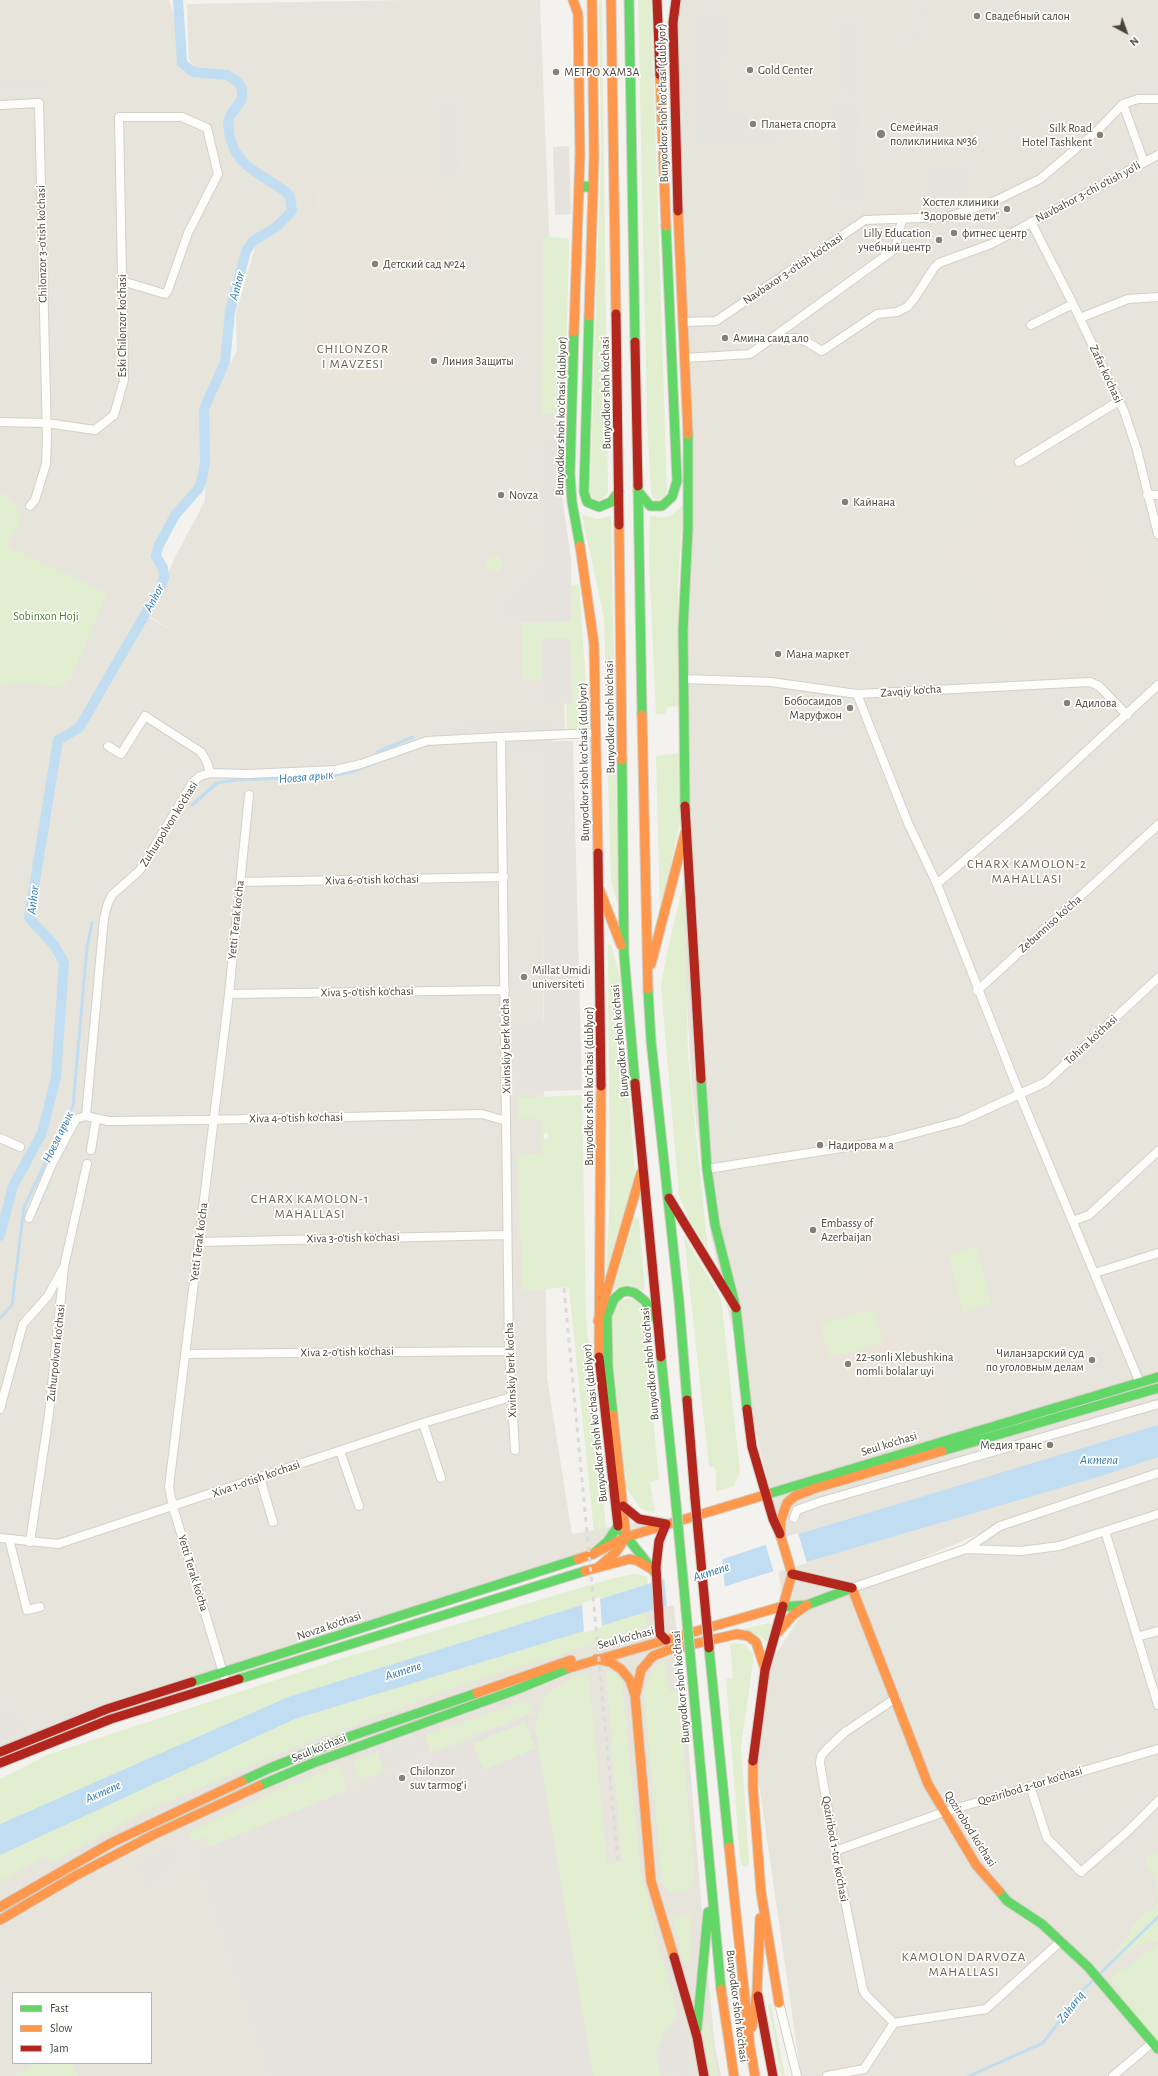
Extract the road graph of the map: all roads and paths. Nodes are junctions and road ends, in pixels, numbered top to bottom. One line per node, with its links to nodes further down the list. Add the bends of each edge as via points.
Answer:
1 (573, 0): 12 (main road, Bunyodkor shoh koʻchasi (dublyor), via 578,14)
2 (592, 0): 13 (main road)
3 (611, 0): 28 (main road, Bunyodkor shoh ko'chasi)
4 (629, 0): 29 (main road, Bunyodkor shoh ko'chasi)
5 (657, 0): 29 (main road, via 677,481 672,497 662,506 650,506)
6 (676, 0): 20 (main road, Bunyodkor shoh koʻchasi (dublyor), via 673,23 676,170)
7 (1158, 99): 8 (street, via 1138,99)
8 (1123, 104): 11 (street); 14 (street, Navbaxor 3-o'tish ko'chasi, via 1097,131 1040,179 995,201 948,217)
9 (0, 105): 26 (street, Chilonzor 3-o'tish ko'chasi, via 39,104)
10 (1158, 155): 11 (street, Navbahor 3-chi o'tish yo'li)
11 (1144, 162): 15 (street, Navbahor 3-chi o'tish yo'li)
12 (579, 190): 13 (main road, via 586,186); 38 (main road, Bunyodkor shoh koʻchasi (dublyor), via 570,474 593,638)
13 (593, 190): 28 (main road, via 584,492 587,502 599,507 611,502)
14 (902, 220): 20 (street, Navbaxor 3-o'tish ko'chasi, via 865,220 716,321); 22 (street, via 895,249)
15 (1031, 222): 18 (street, Zafar ko'chasi); 22 (street, Navbahor 3-chi o'tish yo'li, via 991,244 939,263 907,307 897,312 877,314 822,351 797,338)
16 (122, 281): 16 (street, Eski Chilonzor ko'chasi, via 165,294 188,233 218,174 206,128 182,117 119,117); 26 (street, Eski Chilonzor ko'chasi, via 124,380 114,415 95,430)
17 (1158, 297): 19 (street, via 1128,299)
18 (1074, 304): 19 (street, Zafar ko'chasi); 21 (street)
19 (1080, 318): 24 (street, Zafar ko'chasi)
20 (684, 322): 23 (main road, Bunyodkor shoh koʻchasi (dublyor))
21 (1031, 325)
22 (773, 338): 23 (street, via 750,354)
23 (685, 358): 34 (main road, Bunyodkor shoh koʻchasi (dublyor), via 689,494 683,630)
24 (1119, 401): 27 (street); 30 (street, Zafar ko'chasi, via 1137,450)
25 (0, 422): 26 (street, Eski Chilonzor ko'chasi)
26 (46, 423): 32 (street, via 46,464 35,500)
27 (1019, 462)
28 (619, 491): 49 (main road, Bunyodkor shoh ko'chasi)
29 (638, 491): 51 (main road, Bunyodkor shoh ko'chasi)
30 (1147, 495): 31 (street); 33 (street, Zafar ko'chasi)
31 (1158, 495)
32 (30, 506)
33 (1158, 534)
34 (684, 678): 36 (street, Zavqiy ko'cha, via 771,682); 44 (main road, Bunyodkor shoh koʻchasi (dublyor))
35 (1158, 685): 37 (street)
36 (857, 694): 37 (street, Zavqiy ko'cha, via 1090,682 1099,686); 47 (street, via 908,822)
37 (1127, 715): 47 (street)
38 (596, 733): 39 (street); 48 (main road, Bunyodkor shoh koʻchasi (dublyor))
39 (501, 737): 41 (street, Zuhurpolvon ko'chasi, via 427,741 351,767 321,772); 45 (street, Xivinskiy berk ko'cha)
40 (108, 746): 41 (street, via 121,754 145,716 201,752)
41 (210, 773): 56 (street, Zuhurpolvon ko'chasi, via 200,776 194,782 139,871 112,895 108,902 104,918)
42 (248, 795): 46 (street, Yetti Terak ko'cha)
43 (1158, 825): 53 (street, Zebunniso ko'cha)
44 (685, 833): 51 (main road); 66 (main road, Bunyodkor shoh koʻchasi (dublyor))
45 (504, 877): 46 (street, Xiva 6-o'tish ko'chasi); 52 (street, Xivinskiy berk ko'cha)
46 (240, 882): 54 (street, Yetti Terak ko'cha)
47 (937, 884): 53 (street)
48 (599, 888): 49 (main road); 76 (main road, Bunyodkor shoh koʻchasi (dublyor), via 601,1016)
49 (624, 954): 65 (main road, Bunyodkor shoh ko'chasi)
50 (1158, 978): 55 (street, Tohira ko'chasi, via 1046,1082)
51 (647, 979): 67 (main road, Bunyodkor shoh ko'chasi)
52 (505, 990): 54 (street, Xiva 5-o'tish ko'chasi); 59 (street, Xivinskiy berk ko'cha)
53 (978, 991): 55 (street)
54 (229, 994): 58 (street, Yetti Terak ko'cha)
55 (1020, 1095): 66 (street, Tohira ko'chasi, via 961,1121 886,1141); 69 (street)
56 (86, 1116): 57 (street, Xiva 4-o'tish ko'chasi); 68 (street, via 76,1119 50,1163)
57 (96, 1119): 58 (street, Xiva 4-o'tish ko'chasi); 62 (street)
58 (213, 1120): 59 (street, Xiva 4-o'tish ko'chasi, via 482,1114); 71 (street, Yetti Terak ko'cha)
59 (506, 1121): 70 (street, Xivinskiy berk ko'cha)
60 (0, 1138): 61 (street)
61 (20, 1147)
62 (91, 1150)
63 (1158, 1151): 69 (street, via 1089,1215)
64 (87, 1164): 73 (street, Zuhurpolvon ko'chasi)
65 (642, 1168): 76 (main road); 77 (main road, Bunyodkor shoh ko'chasi)
66 (707, 1168): 75 (main road, Bunyodkor shoh koʻchasi (dublyor), via 717,1240)
67 (667, 1195): 75 (main road); 142 (main road, Bunyodkor shoh ko'chasi, bridge)
68 (29, 1218)
69 (1073, 1221): 74 (street)
70 (507, 1235): 71 (street, Xiva 3-o'tish ko'chasi); 78 (street, Xivinskiy berk ko'cha)
71 (199, 1242): 79 (street, Yetti Terak ko'cha)
72 (1158, 1253): 74 (street)
73 (64, 1266): 86 (street, via 48,1296 23,1324); 111 (street, Zuhurpolvon ko'chasi, via 49,1414)
74 (1095, 1273): 81 (street)
75 (736, 1308): 91 (main road, Bunyodkor shoh koʻchasi (dublyor), via 747,1417)
76 (598, 1321): 105 (main road, Bunyodkor shoh koʻchasi (dublyor), via 599,1367)
77 (659, 1324): 98 (main road, via 645,1301 628,1291 622,1292 614,1299 607,1316 608,1366); 139 (main road, Bunyodkor shoh ko'chasi, bridge)
78 (509, 1351): 79 (street, Xiva 2-o'tish ko'chasi); 84 (street, Xivinskiy berk ko'cha)
79 (185, 1354): 99 (street, Yetti Terak ko'cha, via 169,1487)
80 (1158, 1377): 81 (main road, Seul ko'chasi)
81 (1140, 1382): 83 (main road); 94 (main road, Seul ko'chasi)
82 (1158, 1388): 83 (main road, Seul ko'chasi)
83 (1144, 1393): 107 (main road, Seul ko'chasi, via 799,1494 784,1508)
84 (511, 1396): 87 (street, Xiva 1-o'tish ko'chasi); 88 (street, Xivinskiy berk ko'cha)
85 (1158, 1404): 101 (street, via 819,1502 797,1510)
86 (0, 1409)
87 (423, 1423): 89 (street, Xiva 1-o'tish ko'chasi); 93 (street)
88 (515, 1450)
89 (340, 1451): 92 (street, Xiva 1-o'tish ko'chasi); 97 (street)
90 (1158, 1474): 112 (street, via 1000,1526)
91 (760, 1476): 94 (main road, via 768,1487); 95 (main road, Bunyodkor shoh koʻchasi (dublyor))
92 (260, 1478): 99 (street, Xiva 1-o'tish ko'chasi); 103 (street)
93 (441, 1478)
94 (780, 1490): 95 (main road, Seul ko'chasi)
95 (766, 1494): 96 (main road, Seul ko'chasi); 102 (main road, Bunyodkor shoh koʻchasi (dublyor))
96 (745, 1500): 102 (main road, via 760,1507); 104 (main road, Seul ko'chasi)
97 (359, 1506)
98 (623, 1506): 104 (main road, via 639,1519); 108 (main road)
99 (173, 1507): 111 (street, Xiva 1-o'tish ko'chasi, via 58,1544); 127 (street, Yetti Terak ko'cha)
100 (1158, 1514): 106 (street)
101 (794, 1518)
102 (773, 1519): 107 (main road)
103 (273, 1522)
104 (666, 1524): 108 (main road, Novza ko'chasi); 115 (main road, Seul ko'chasi, via 657,1547)
105 (618, 1526): 108 (main road); 113 (main road, via 607,1542)
106 (1105, 1531): 112 (street, via 1059,1546 1033,1550); 123 (street)
107 (780, 1534): 116 (main road, Seul ko'chasi)
108 (626, 1537): 113 (main road, Novza ko'chasi); 114 (main road, via 616,1552); 115 (main road)
109 (0, 1538): 110 (street, Xiva 1-o'tish ko'chasi)
110 (9, 1539): 111 (street, Xiva 1-o'tish ko'chasi); 120 (street, via 27,1610)
111 (30, 1542)
112 (966, 1549): 117 (street)
113 (593, 1554): 127 (main road, Novza ko'chasi)
114 (600, 1566): 115 (main road, Novza ko'chasi, via 630,1559 642,1563); 128 (main road, Novza ko'chasi)
115 (656, 1574): 122 (main road, Seul ko'chasi)
116 (792, 1574): 117 (main road); 119 (main road)
117 (852, 1588): 118 (main road); 130 (main road, Qozirobod ko'chasi)
118 (807, 1605): 119 (main road, Seul ko'chasi); 124 (main road, via 789,1619)
119 (783, 1606): 122 (main road, Seul ko'chasi); 124 (main road)
120 (40, 1607)
121 (1158, 1631): 123 (street)
122 (663, 1637): 125 (main road, Seul ko'chasi); 141 (main road, Seul ko'chasi, via 577,1658 310,1751 231,1785 112,1843)
123 (1137, 1637): 131 (street)
124 (773, 1641): 126 (main road)
125 (596, 1659): 129 (main road, via 614,1663 623,1671 630,1680); 143 (main road, Seul ko'chasi, via 354,1747 232,1797 114,1855)
126 (765, 1670): 129 (main road, via 756,1642 748,1636 737,1634 668,1650 654,1656 641,1670); 140 (main road, via 753,1757)
127 (222, 1671): 128 (street, Yetti Terak ko'cha); 133 (main road, Novza ko'chasi, via 107,1709)
128 (226, 1682): 134 (main road, Novza ko'chasi, via 111,1719)
129 (635, 1695): 148 (main road, via 651,1880)
130 (896, 1698): 137 (main road, Qozirobod ko'chasi, via 928,1784); 138 (street, Qoziribod 1-tor ko‘chasi, via 845,1732 821,1756 820,1763)
131 (1158, 1705)
132 (1158, 1749): 135 (street, Qoziribod 2-tor ko‘chasi)
133 (0, 1752)
134 (0, 1763)
135 (1030, 1786): 136 (street, via 1047,1838 1081,1872); 137 (street, Qoziribod 2-tor ko‘chasi)
136 (1158, 1801)
137 (944, 1812): 138 (street, Qoziribod 2-tor ko‘chasi); 144 (main road, Qozirobod ko'chasi, via 976,1865 1002,1897 1042,1924)
138 (835, 1851): 147 (street, Qoziribod 1-tor ko‘chasi, via 863,1990)
139 (711, 1881): 148 (main road); 152 (main road, Bunyodkor shoh ko'chasi, via 723,2013)
140 (761, 1892): 145 (main road); 146 (main road)
141 (0, 1907)
142 (736, 1918): 145 (main road); 149 (main road, Bunyodkor shoh ko'chasi)
143 (0, 1920)
144 (1061, 1941): 147 (street, via 986,2009); 150 (main road, Qozirobod ko'chasi, via 1103,1983)
145 (757, 1991): 149 (main road); 154 (main road)
146 (779, 2003): 155 (street)
147 (894, 2023): 156 (street, via 864,2069)
148 (696, 2037): 151 (main road)
149 (750, 2046): 153 (main road, Bunyodkor shoh ko'chasi)
150 (1155, 2046): 157 (street)
151 (704, 2076)
152 (734, 2076)
153 (755, 2076)
154 (772, 2076)
155 (797, 2076)
156 (827, 2076)
157 (1113, 2076)

